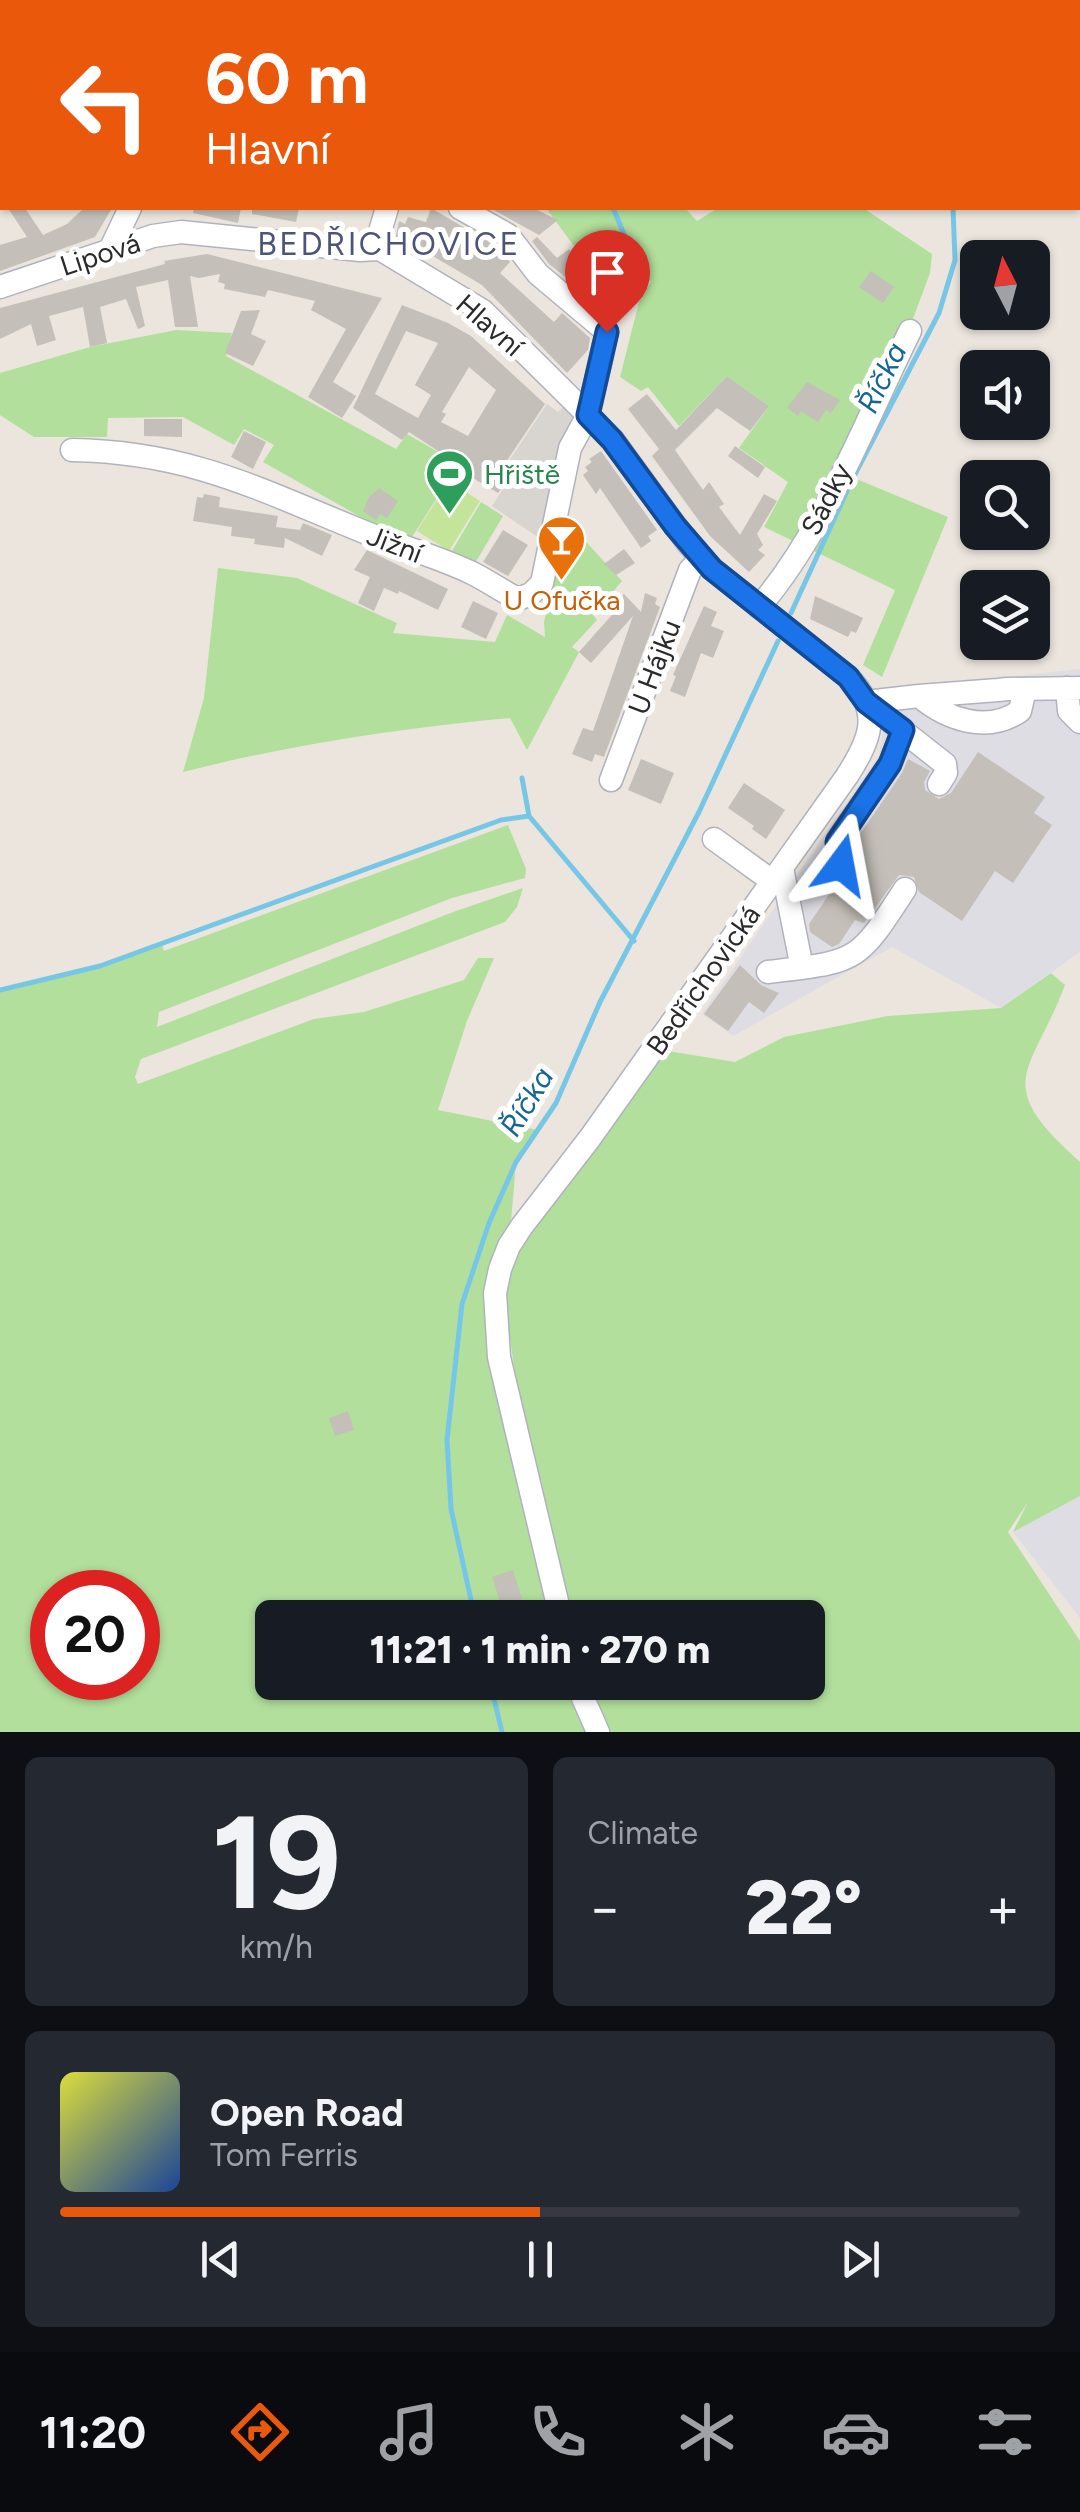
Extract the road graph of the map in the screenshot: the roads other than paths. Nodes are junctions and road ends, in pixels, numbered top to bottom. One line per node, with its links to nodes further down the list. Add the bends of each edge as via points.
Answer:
1 (129, 210): 4 (street); 6 (street)
2 (386, 210): 5 (street)
3 (464, 210): 9 (street, via 508,235 538,274 607,332)
4 (154, 236): 5 (street, Lipová, via 181,232); 6 (street, Lipová)
5 (380, 249): 9 (street, Hlavní, via 483,312)
6 (110, 250): 7 (street, Lipová)
7 (0, 287)
8 (910, 331): 12 (street, Sádky, via 816,522)
9 (588, 415): 10 (street, Jižní, via 570,448 542,583 518,598 472,573 192,464); 11 (street, Hlavní)
10 (72, 450)
11 (701, 558): 12 (street, Hlavní); 17 (street, U Hájku, via 690,570)
12 (759, 607): 14 (street, Hlavní, via 848,677)
13 (1073, 688): 14 (street, via 1025,689 1020,712 996,721 952,717 919,696); 15 (street, via 1069,711)
14 (866, 702): 16 (street, Hlavní); 21 (street, Bedřichovická, via 870,730 857,760)
15 (1080, 722)
16 (903, 730): 18 (street, Hlavní, via 945,764); 20 (street, via 890,764 837,842)
17 (612, 780)
18 (939, 784)
19 (714, 839): 21 (street)
20 (841, 865)
21 (777, 875): 23 (street); 25 (street, Bedřichovická, via 508,1246 495,1292 500,1357)
22 (905, 889): 23 (street, via 867,945 841,962)
23 (802, 968): 24 (street)
24 (768, 972)
25 (557, 1600)
26 (584, 1700): 27 (street)
27 (598, 1732)

